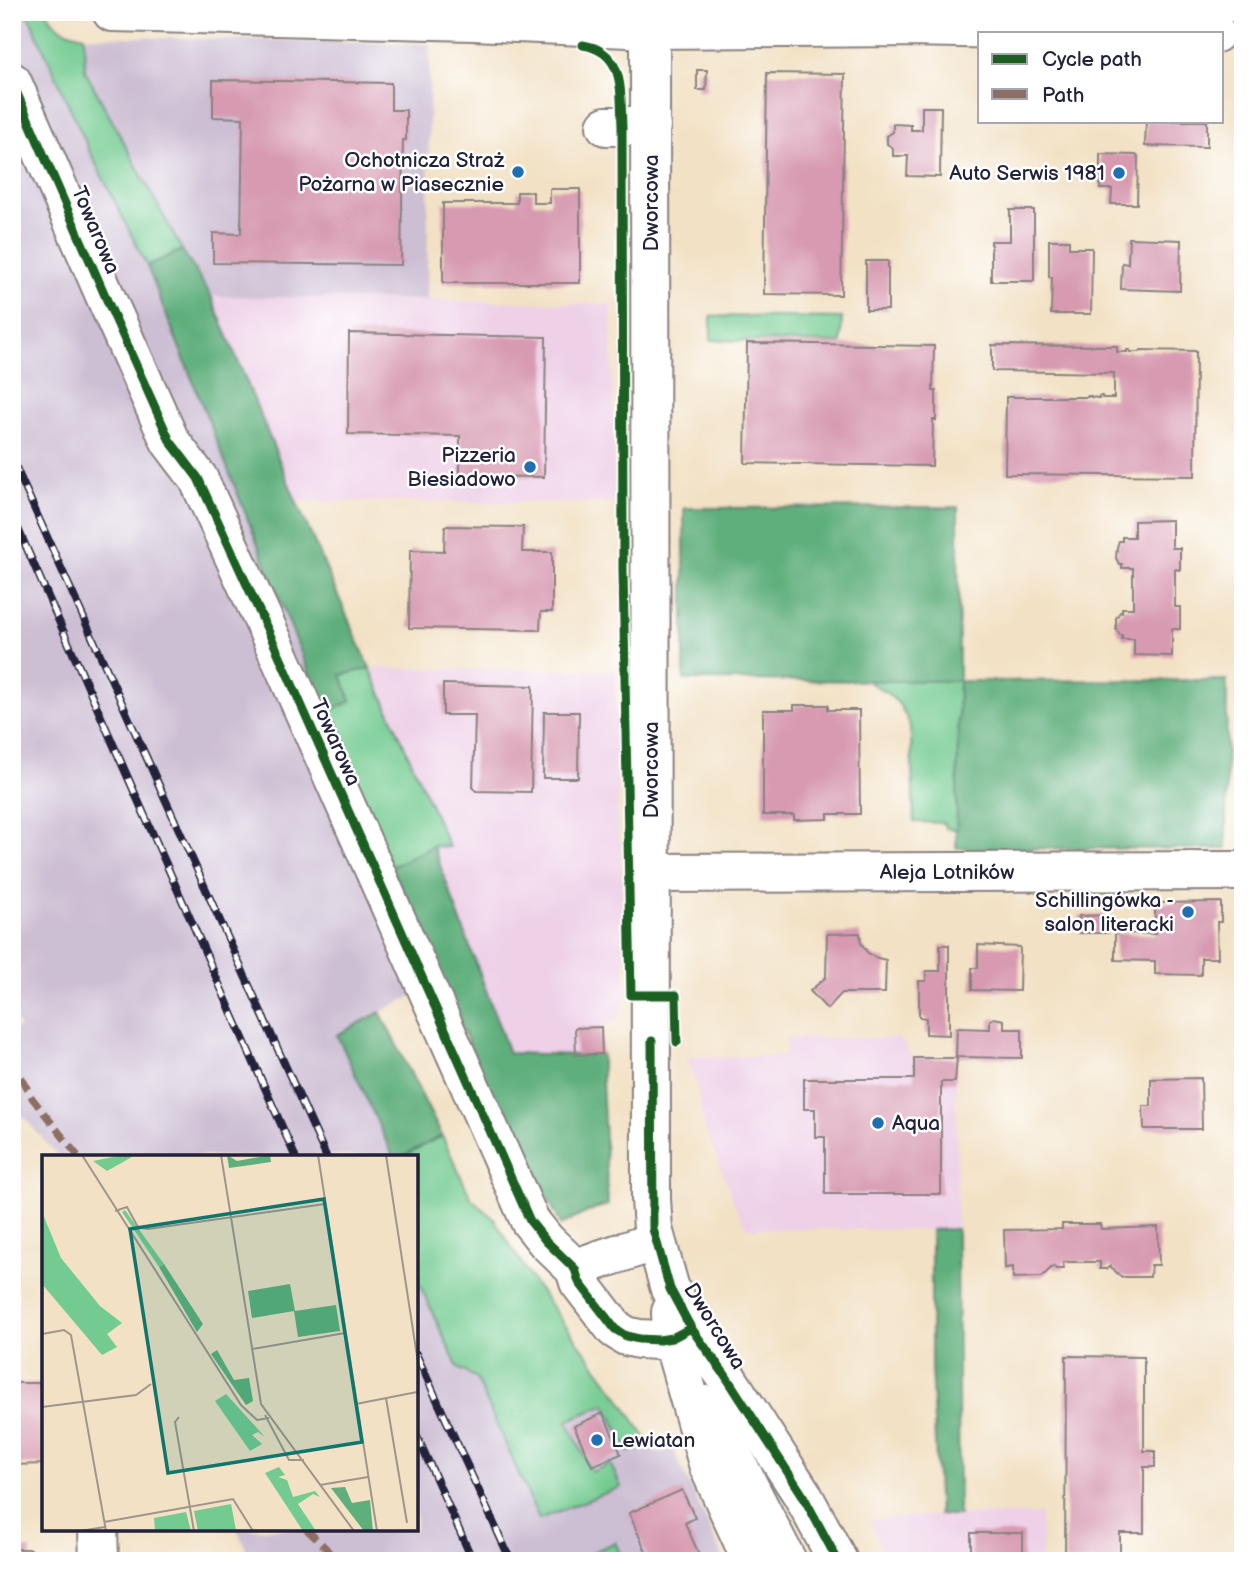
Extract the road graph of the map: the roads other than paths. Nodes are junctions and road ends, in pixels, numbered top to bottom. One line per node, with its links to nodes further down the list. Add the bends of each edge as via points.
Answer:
1 (112, 12): 2 (street, via 473,34)
2 (650, 20): 3 (street); 8 (street, Dworcowa)
3 (1164, 32)
4 (1224, 33): 5 (street)
5 (1243, 34)
6 (12, 82): 12 (street, Towarowa, via 170,440 198,478 270,636 530,1221)
7 (606, 126): 8 (street)
8 (651, 126): 10 (street, Dworcowa)
9 (1243, 871): 10 (street, Aleja Lotników)
10 (651, 873): 11 (street, Dworcowa, via 651,1199)
11 (655, 1241): 12 (street); 13 (street, Dworcowa)
12 (575, 1269): 13 (street, Towarowa, via 579,1282 615,1329 626,1336 659,1340)
13 (682, 1333): 16 (street, via 709,1467); 17 (street); 18 (street, Dworcowa, via 725,1375 802,1494)
14 (98, 1531): 15 (street)
15 (99, 1561)
16 (752, 1561)
17 (787, 1561)
18 (838, 1561)

